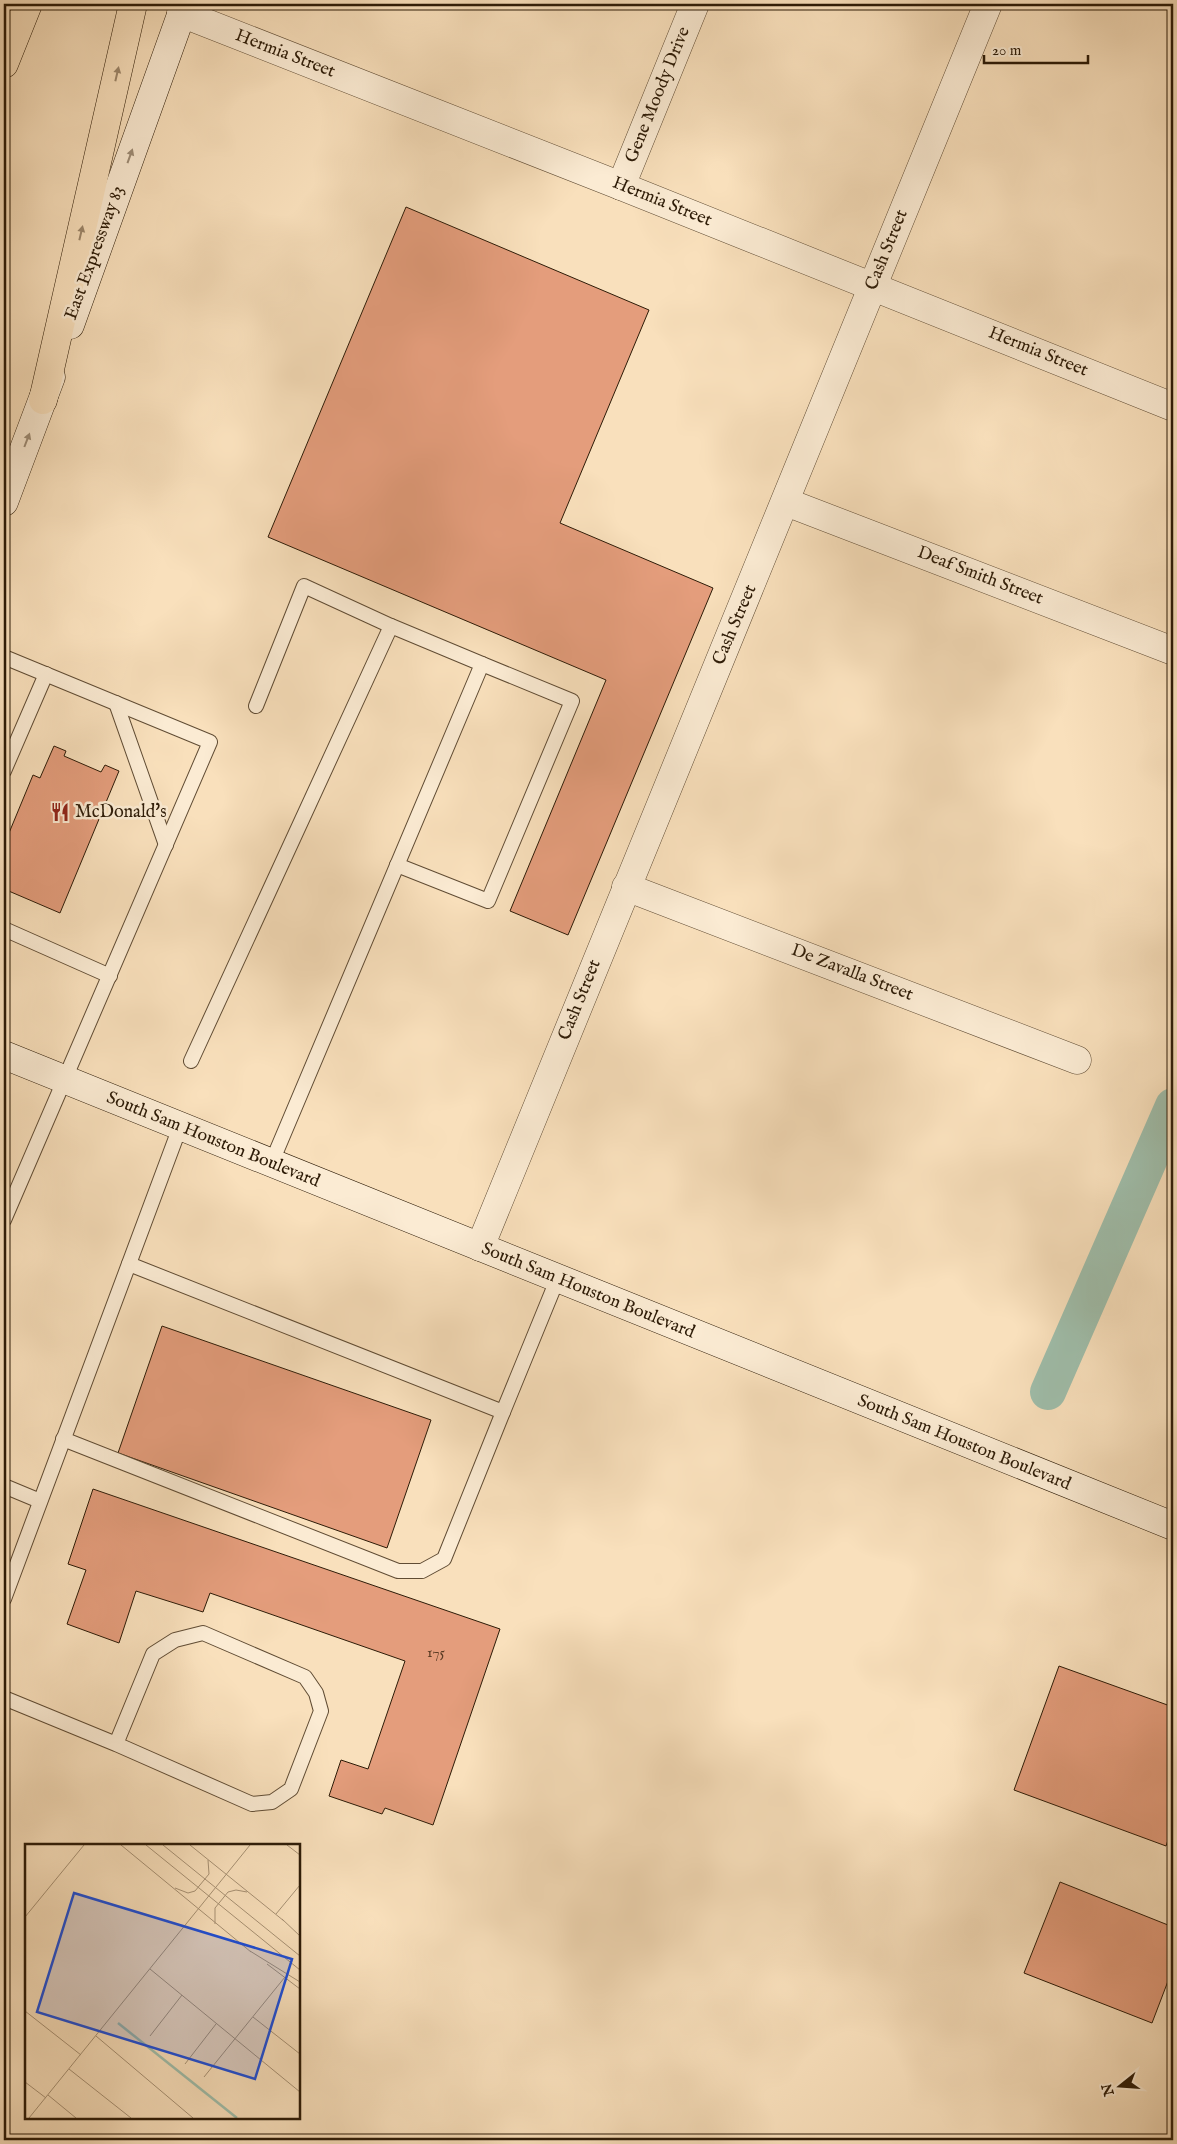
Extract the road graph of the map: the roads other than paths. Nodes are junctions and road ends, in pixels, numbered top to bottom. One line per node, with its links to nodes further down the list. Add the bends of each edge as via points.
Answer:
1 (28, 4): 6 (highway)
2 (133, 4): 9 (highway, one-way to 2)
3 (695, 4): 7 (street, Gene Moody Drive)
4 (988, 4): 8 (street, Cash Street)
5 (183, 8): 7 (street, Hermia Street); 9 (street, East Expressway 83, one-way to 5)
6 (4, 64)
7 (621, 186): 8 (street, Hermia Street)
8 (872, 287): 10 (street, Hermia Street); 12 (street, Cash Street)
9 (43, 400): 11 (street, East Expressway 83, one-way to 9)
10 (1173, 407)
11 (4, 502)
12 (786, 502): 14 (street, Deaf Smith Street); 23 (street, Cash Street)
13 (391, 626): 16 (lane); 19 (lane, via 304,586); 28 (lane)
14 (1173, 651)
15 (4, 657): 17 (lane)
16 (482, 664): 22 (lane); 22 (lane, via 572,701 488,901)
17 (46, 674): 18 (lane); 20 (lane)
18 (116, 703): 21 (lane); 21 (lane, via 210,742)
19 (256, 706)
20 (4, 771)
21 (166, 844): 25 (lane)
22 (398, 865): 31 (lane)
23 (626, 887): 27 (street, De Zavalla Street); 34 (street, Cash Street)
24 (4, 929): 25 (lane)
25 (110, 976): 29 (lane)
26 (4, 1055): 29 (street, South Sam Houston Boulevard)
27 (1077, 1060)
28 (191, 1061)
29 (65, 1080): 30 (street, South Sam Houston Boulevard); 32 (lane)
30 (180, 1127): 31 (street, South Sam Houston Boulevard); 35 (lane)
31 (271, 1164): 34 (street, South Sam Houston Boulevard)
32 (10, 1189): 33 (lane)
33 (4, 1220)
34 (480, 1247): 36 (street, South Sam Houston Boulevard)
35 (129, 1264): 37 (lane); 38 (lane)
36 (557, 1280): 37 (lane); 41 (street, South Sam Houston Boulevard)
37 (503, 1412): 38 (lane, via 444,1559 422,1571 398,1571)
38 (63, 1439): 40 (lane)
39 (4, 1486): 40 (lane)
40 (40, 1501): 42 (lane)
41 (1173, 1526)
42 (4, 1599)
43 (4, 1698): 44 (lane)
44 (116, 1744): 44 (lane, via 252,1804 272,1802 291,1789 321,1711 316,1693 305,1677 203,1633 175,1640 153,1654)

